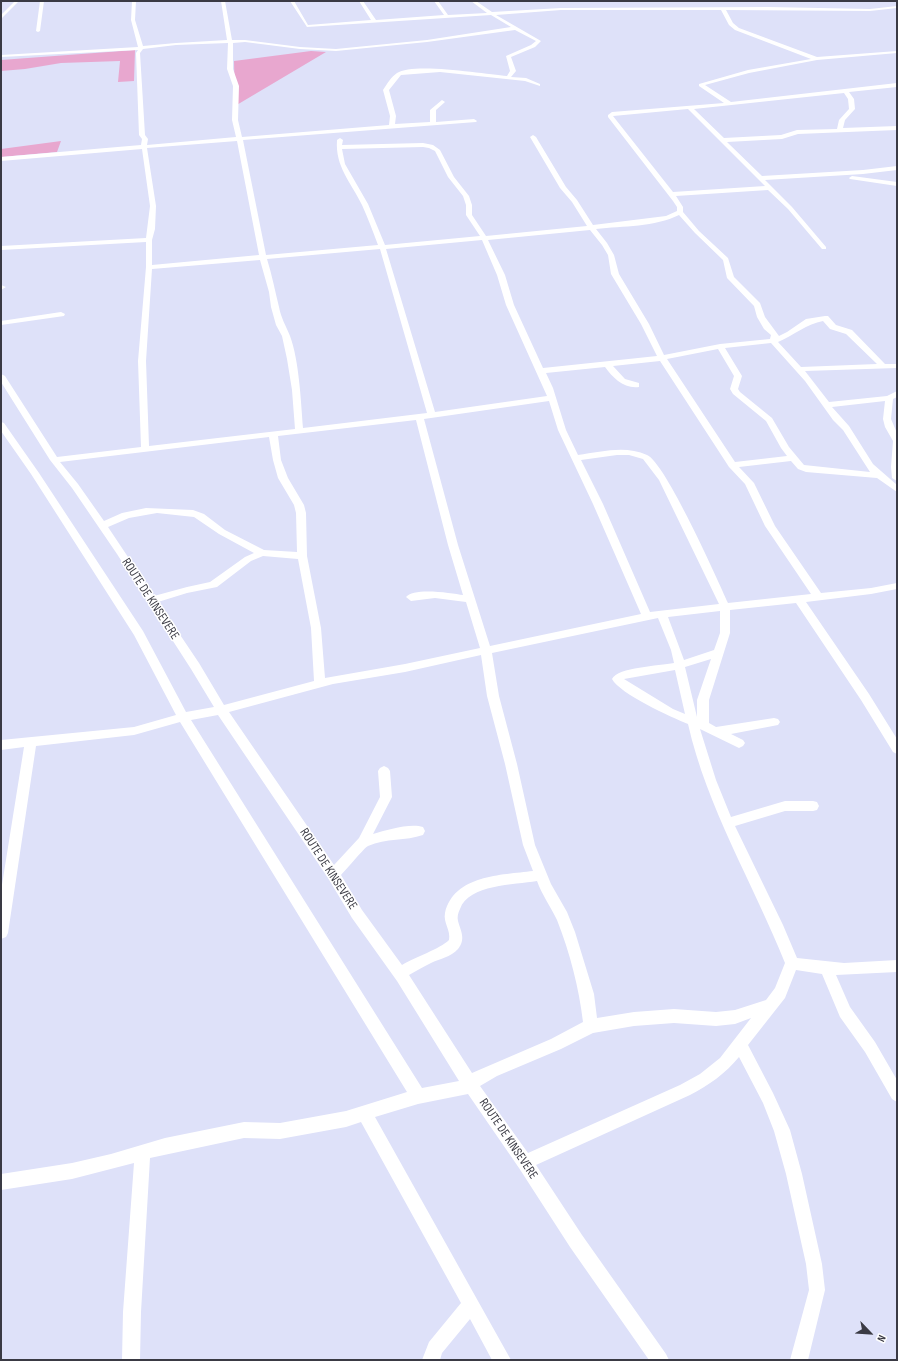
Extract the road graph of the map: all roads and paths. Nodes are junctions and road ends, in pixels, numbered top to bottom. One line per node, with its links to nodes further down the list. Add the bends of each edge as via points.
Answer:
1 (17, 1): 13 (street)
2 (42, 1): 26 (street)
3 (134, 1): 28 (street, via 134,20)
4 (223, 1): 27 (street)
5 (292, 1): 24 (street, via 307,26)
6 (361, 1): 24 (street)
7 (436, 1): 22 (street)
8 (473, 1): 21 (street)
9 (649, 1): 15 (street)
10 (724, 1): 17 (street)
11 (798, 2): 18 (street)
12 (882, 3): 19 (street)
13 (12, 6): 20 (street); 23 (street)
14 (897, 7): 19 (street)
15 (651, 8): 16 (street); 21 (street, via 566,9)
16 (723, 9): 17 (street); 31 (street, via 731,24 737,29)
17 (730, 9): 18 (street)
18 (808, 9): 19 (street)
19 (887, 9)
20 (1, 11)
21 (492, 14): 22 (street); 25 (street)
22 (447, 16): 24 (street)
23 (1, 18)
24 (374, 21)
25 (516, 28): 27 (street, via 432,41 336,50 253,41); 32 (street, via 539,41 508,57 513,71)
26 (38, 31)
27 (229, 42): 28 (street); 47 (street, via 230,69 236,86 234,120)
28 (141, 48): 30 (street); 50 (street, via 138,53 138,82)
29 (897, 52): 31 (street)
30 (1, 56)
31 (817, 59): 37 (street, via 748,72 702,85)
32 (508, 78): 33 (street, via 526,80); 41 (street, via 440,70 399,74 386,90 393,116)
33 (538, 85)
34 (897, 85): 35 (street)
35 (845, 90): 37 (street); 44 (street, via 851,99 852,109 842,120)
36 (442, 102): 40 (street, via 433,110)
37 (730, 104): 38 (street)
38 (690, 108): 49 (street); 58 (street, via 610,115)
39 (474, 121): 40 (street)
40 (433, 124): 41 (street)
41 (392, 126): 42 (street)
42 (385, 127): 45 (street); 48 (street)
43 (897, 128): 44 (street)
44 (840, 130): 49 (street, via 796,132 782,137)
45 (333, 131): 47 (street); 51 (street, via 340,137)
46 (533, 137): 60 (street, via 563,188 575,201)
47 (239, 139): 50 (street); 66 (street)
48 (385, 140): 51 (street); 61 (street, via 428,145 437,150 454,182 466,196 469,215)
49 (723, 140): 55 (street)
50 (144, 147): 52 (street); 62 (street, via 153,195 152,230)
51 (339, 147): 63 (street, via 342,164 365,204)
52 (1, 160)
53 (897, 168): 54 (street)
54 (827, 174): 55 (street); 56 (street)
55 (760, 178): 57 (street)
56 (897, 184)
57 (770, 188): 58 (street); 65 (street)
58 (671, 194): 59 (street, via 680,207)
59 (680, 212): 60 (street, via 653,221); 70 (street, via 726,260 731,278 757,305 761,317 775,335)
60 (591, 227): 61 (street); 72 (street, via 611,255 615,274)
61 (484, 238): 63 (street); 77 (street, via 501,275 522,333)
62 (149, 240): 64 (street); 67 (street)
63 (382, 246): 66 (street); 84 (street)
64 (1, 248)
65 (824, 248)
66 (263, 258): 67 (street); 87 (street, via 291,359)
67 (149, 267): 89 (street, via 142,348)
68 (61, 314): 69 (street)
69 (1, 323)
70 (773, 341): 71 (street); 74 (street, via 790,334 809,321 825,318 833,327 849,332); 76 (street)
71 (720, 346): 72 (street); 91 (street, via 738,376 734,389 737,394 769,420 785,448)
72 (662, 358): 73 (street); 93 (street)
73 (606, 363): 77 (street); 79 (street, via 616,377)
74 (882, 366): 75 (street); 76 (street)
75 (897, 366)
76 (800, 369): 83 (street)
77 (542, 371): 81 (street)
78 (1, 376): 92 (street, ROUTE DE KINSEVERE)
79 (636, 385)
80 (897, 393): 82 (street)
81 (551, 398): 84 (street); 90 (street)
82 (889, 398): 83 (street); 95 (street, via 887,419 897,441)
83 (826, 405): 94 (street, via 846,428 870,466)
84 (432, 414): 85 (street)
85 (419, 416): 87 (street); 103 (street)
86 (1, 425): 114 (street, via 140,634)
87 (299, 430): 88 (street)
88 (273, 434): 89 (street); 99 (street, via 283,478 301,513)
89 (145, 450): 92 (street)
90 (575, 458): 106 (street, via 617,452 646,457 663,479); 108 (street)
91 (794, 458): 93 (street); 94 (street, via 806,470)
92 (54, 460): 97 (street, ROUTE DE KINSEVERE)
93 (732, 465): 102 (street, via 749,483 770,526)
94 (879, 475): 96 (street)
95 (897, 476)
96 (897, 488)
97 (102, 526): 98 (street, via 143,510 193,513); 105 (street, ROUTE DE KINSEVERE)
98 (262, 553): 99 (street); 105 (street, via 248,558 213,585 164,596 153,600)
99 (302, 556): 112 (street, via 316,628)
100 (897, 586): 102 (street)
101 (411, 597): 103 (street, via 435,594)
102 (818, 598): 104 (street)
103 (470, 599): 109 (street)
104 (799, 599): 106 (street); 121 (street)
105 (153, 604): 113 (street, ROUTE DE KINSEVERE)
106 (725, 607): 107 (street); 110 (street, via 725,633)
107 (662, 614): 108 (street); 111 (street)
108 (647, 616): 109 (street)
109 (486, 652): 112 (street); 128 (street, via 493,696 525,829)
110 (718, 653): 111 (street); 116 (street)
111 (680, 666): 116 (street); 116 (street, via 625,674 617,679 659,706)
112 (320, 683): 113 (street)
113 (221, 710): 114 (street); 127 (street, ROUTE DE KINSEVERE)
114 (183, 717): 118 (street, via 134,731); 139 (street)
115 (774, 722): 117 (street, via 753,723 729,731)
116 (698, 723): 117 (street); 124 (street, via 710,780)
117 (714, 731): 119 (street)
118 (31, 742): 120 (street); 129 (street)
119 (739, 743)
120 (1, 745)
121 (897, 749)
122 (384, 771): 126 (street, via 386,797)
123 (813, 806): 124 (street, via 784,806)
124 (727, 823): 130 (street)
125 (419, 831): 126 (street, via 393,834)
126 (363, 842): 127 (street)
127 (333, 874): 133 (street, ROUTE DE KINSEVERE, via 357,914)
128 (541, 875): 133 (street, via 467,890 459,898 451,918 457,936 454,944 447,950 416,963 402,972); 135 (street, via 568,932 587,994)
129 (1, 933)
130 (792, 963): 132 (street); 134 (street, via 785,983)
131 (897, 966): 132 (street)
132 (826, 969): 138 (street, via 845,1012 870,1047)
133 (402, 976): 137 (street, ROUTE DE KINSEVERE)
134 (770, 1005): 135 (street, via 735,1017 716,1019 674,1016); 136 (street)
135 (591, 1026): 137 (street, via 476,1079)
136 (740, 1044): 142 (street, via 725,1063 705,1079 685,1090); 149 (street, via 782,1130 814,1264 817,1290)
137 (471, 1086): 139 (street); 142 (street, ROUTE DE KINSEVERE)
138 (897, 1094)
139 (418, 1096): 140 (street)
140 (365, 1114): 141 (street, via 280,1131 244,1130); 144 (street)
141 (143, 1152): 143 (street, via 72,1171); 145 (street)
142 (525, 1162): 148 (street, ROUTE DE KINSEVERE, via 576,1241)
143 (1, 1182)
144 (471, 1304): 146 (street, via 435,1348); 147 (street)
145 (131, 1360)
146 (431, 1360)
147 (502, 1360)
148 (660, 1360)
149 (799, 1360)

